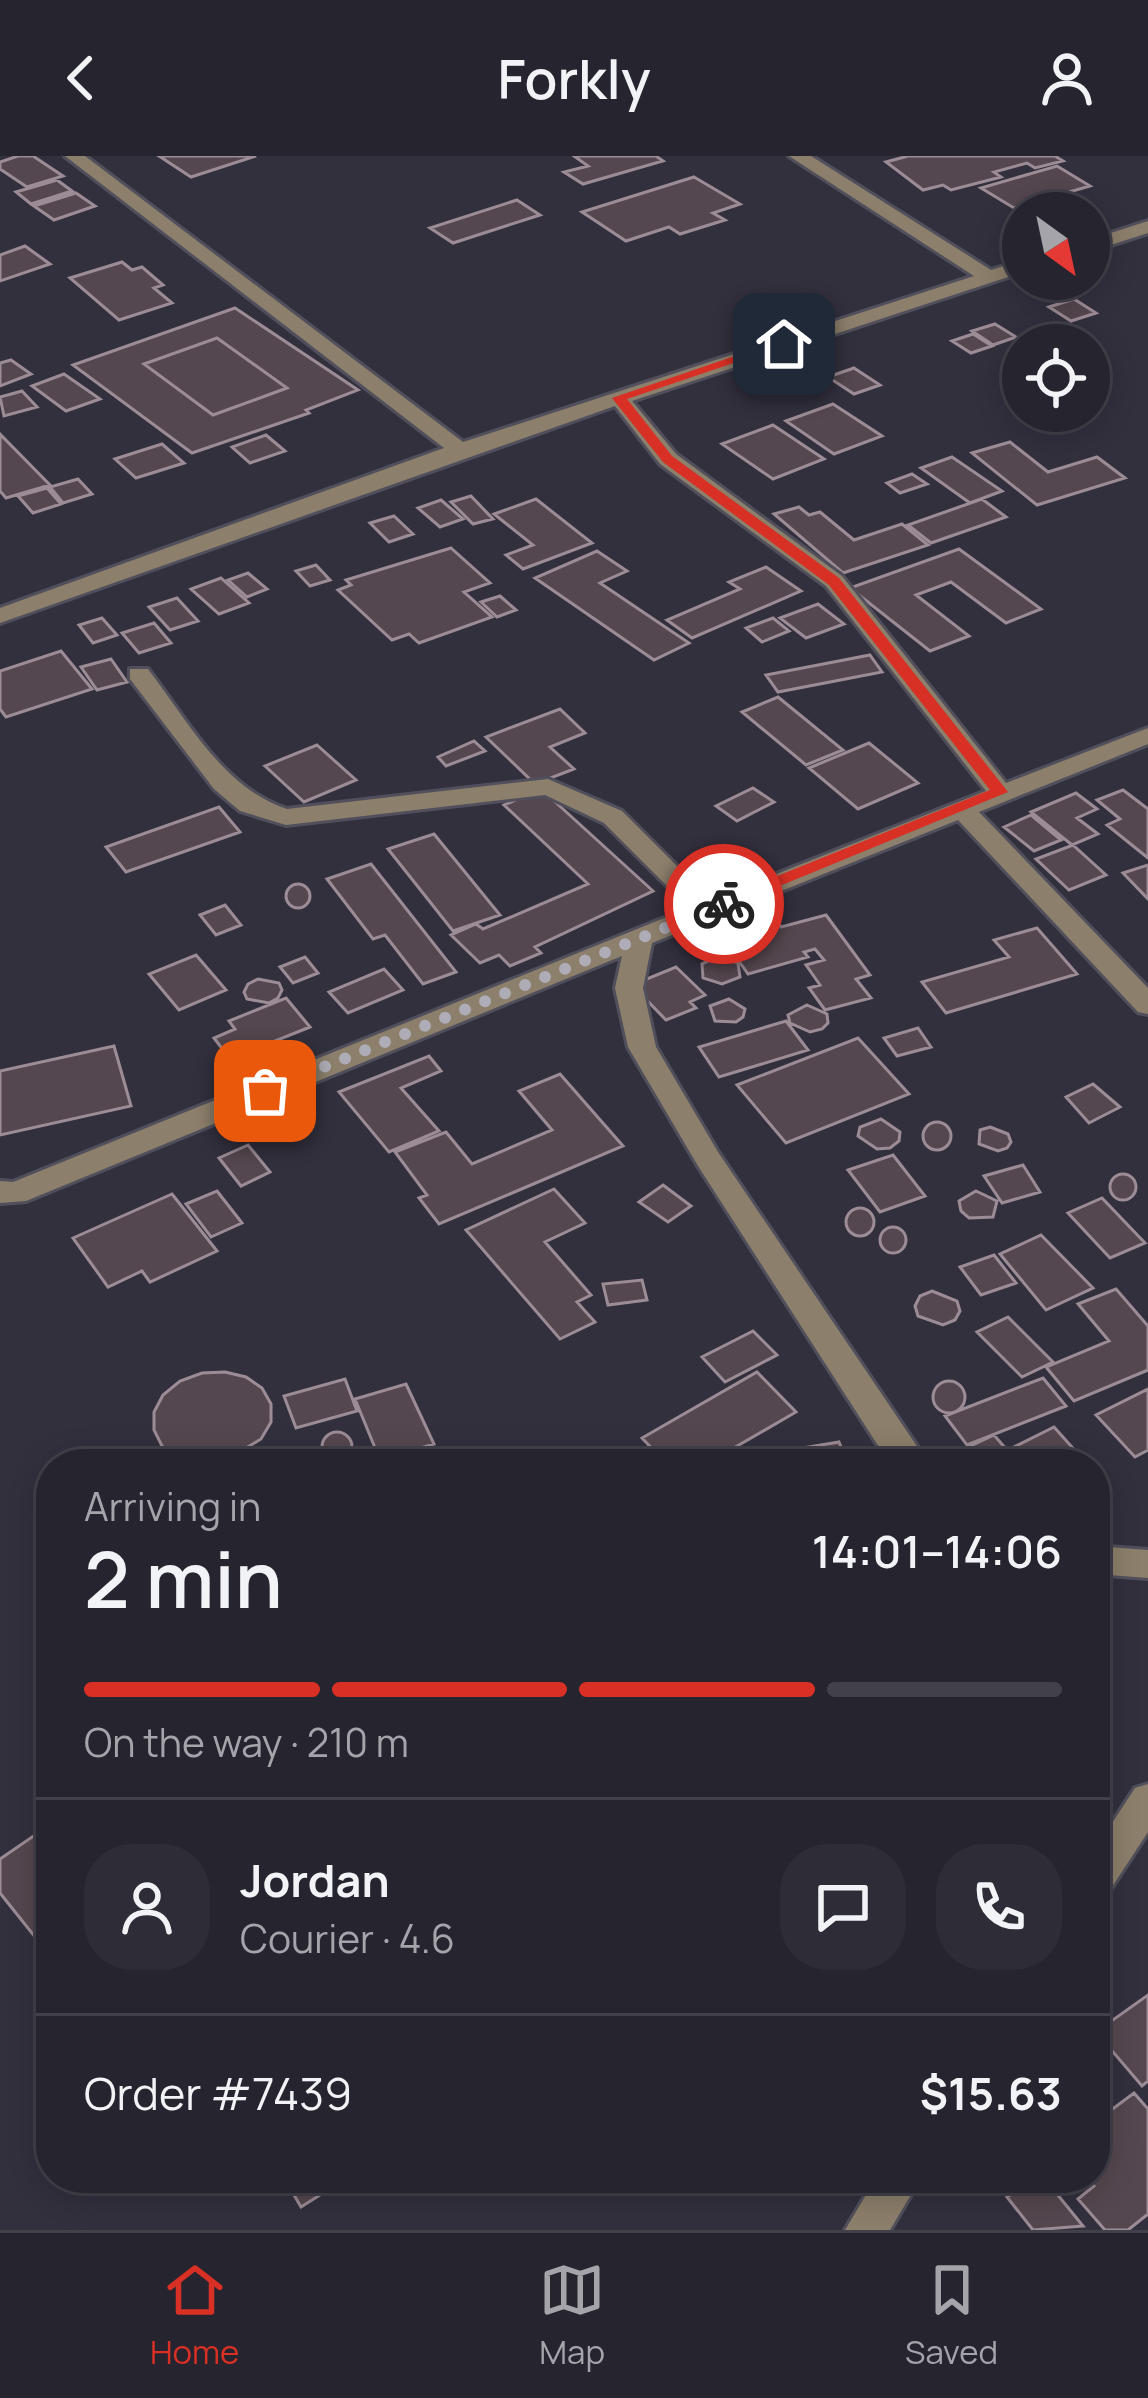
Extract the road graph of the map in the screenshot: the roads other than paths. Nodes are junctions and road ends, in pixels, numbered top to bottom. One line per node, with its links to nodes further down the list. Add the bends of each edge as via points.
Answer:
1 (74, 156): 8 (street)
2 (798, 156): 6 (street)
3 (1148, 227): 4 (street)
4 (1110, 239)
5 (1002, 273): 6 (street)
6 (989, 277): 7 (street)
7 (619, 398): 8 (street); 12 (street, via 668,459 834,581)
8 (460, 450): 9 (street)
9 (0, 616)
10 (140, 674): 14 (street, via 223,784 249,805 286,818 548,787 614,817)
11 (1148, 735): 12 (street)
12 (1000, 792): 13 (street)
13 (960, 807): 14 (street); 16 (street)
14 (707, 911): 15 (street)
15 (640, 938): 17 (street); 18 (street, via 629,988 642,1047)
16 (1148, 1005)
17 (0, 1192)
18 (900, 1449)
19 (1110, 1561): 20 (street)
20 (1148, 1564)
21 (1148, 1800): 22 (street)
22 (1110, 1858)
23 (890, 2193): 24 (street)
24 (866, 2230)

